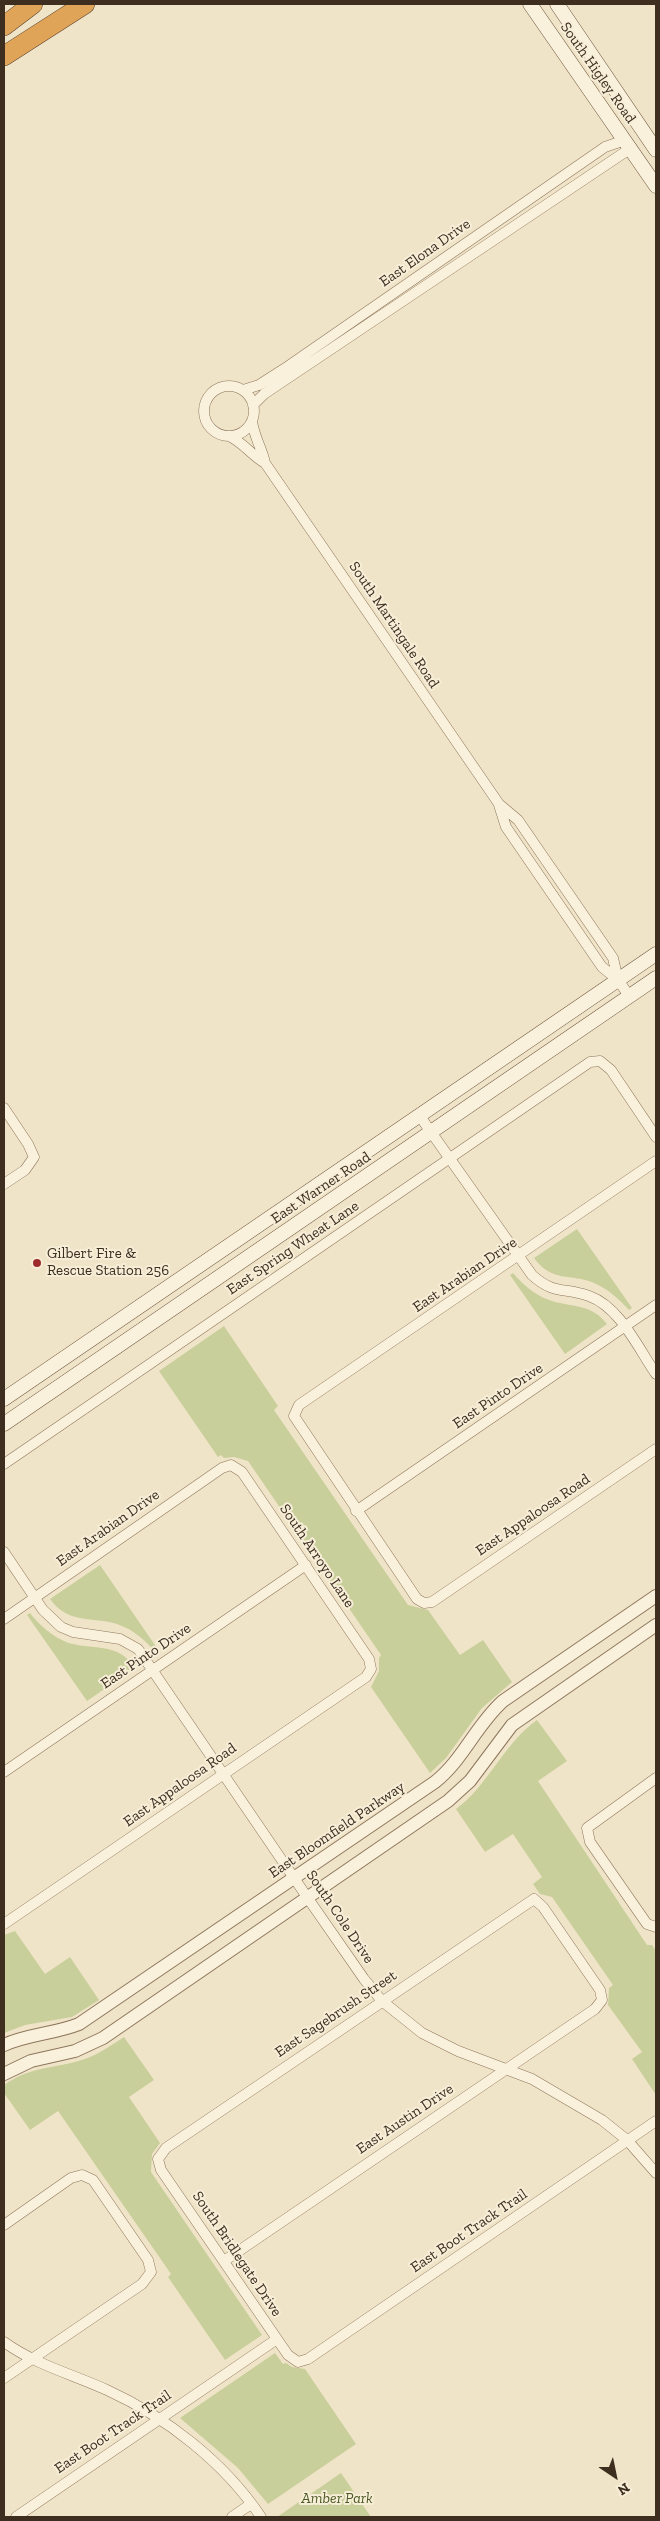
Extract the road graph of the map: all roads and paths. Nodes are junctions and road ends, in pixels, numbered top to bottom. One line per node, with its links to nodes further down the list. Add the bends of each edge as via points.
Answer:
1 (32, 4): 5 (highway)
2 (84, 4): 6 (highway)
3 (530, 4): 7 (main road, South Higley Road)
4 (557, 4): 8 (main road, South Higley Road)
5 (4, 26)
6 (4, 56)
7 (628, 144): 9 (main road, South Higley Road); 10 (street, East Elona Drive, via 605,147 284,369 259,385); 11 (street, East Elona Drive, via 264,394)
8 (656, 150)
9 (656, 186)
10 (242, 390): 11 (street); 13 (street, via 226,386 218,388 204,408 213,430)
11 (253, 405): 12 (street)
12 (252, 422): 13 (street, via 242,432); 14 (street, South Martingale Road)
13 (229, 436): 14 (street, South Martingale Road, via 241,441 255,457)
14 (265, 462): 17 (street, South Martingale Road, via 499,804 518,820 613,958)
15 (656, 954): 17 (main road, East Warner Road)
16 (656, 978): 18 (main road, East Warner Road)
17 (618, 980): 18 (street, South Martingale Road); 20 (main road, East Warner Road)
18 (630, 997): 22 (main road, East Warner Road)
19 (4, 1108): 21 (street)
20 (419, 1115): 22 (street); 28 (main road, East Warner Road)
21 (8, 1122): 26 (street, via 28,1144 34,1157 25,1170)
22 (431, 1132): 24 (street); 30 (main road, East Warner Road)
23 (656, 1138): 24 (street, East Spring Wheat Lane, via 611,1070 600,1061 590,1062)
24 (450, 1159): 27 (street); 36 (street, East Spring Wheat Lane)
25 (656, 1161): 27 (street, East Arabian Drive)
26 (4, 1184)
27 (518, 1257): 31 (street, via 543,1285 589,1296 606,1305); 38 (street, East Arabian Drive, via 299,1405 294,1416)
28 (145, 1300): 30 (main road); 33 (main road, East Warner Road)
29 (656, 1305): 31 (street, East Pinto Drive)
30 (158, 1319): 34 (main road, East Warner Road)
31 (624, 1327): 32 (street); 38 (street, East Pinto Drive)
32 (656, 1374)
33 (4, 1399)
34 (4, 1424)
35 (656, 1449): 38 (street, East Appaloosa Road, via 432,1602 424,1603 417,1599)
36 (4, 1464)
37 (231, 1465): 40 (street, South Arroyo Lane, via 242,1472); 42 (street, East Arabian Drive, via 222,1468)
38 (356, 1511)
39 (4, 1552): 42 (street, South Cole Drive)
40 (306, 1565): 45 (street, South Arroyo Lane, via 369,1659); 46 (street, East Pinto Drive)
41 (656, 1596): 50 (street, East Bloomfield Parkway, via 507,1698 492,1711 448,1772)
42 (35, 1598): 43 (street, East Arabian Drive); 46 (street, South Cole Drive, via 48,1617 61,1627 73,1632 120,1639 138,1649)
43 (4, 1619)
44 (656, 1625): 51 (street, via 512,1725 470,1781 448,1801)
45 (371, 1669): 48 (street, East Appaloosa Road, via 366,1677)
46 (153, 1670): 47 (street, East Pinto Drive); 48 (street, South Cole Drive)
47 (4, 1772)
48 (223, 1773): 50 (street, South Cole Drive); 53 (street, East Appaloosa Road)
49 (656, 1778): 54 (street, via 587,1828 590,1842 647,1924)
50 (295, 1878): 51 (street, South Cole Drive); 56 (street, East Bloomfield Parkway, via 79,2024)
51 (307, 1897): 55 (street, South Cole Drive); 58 (street, via 103,2038 75,2051 31,2061)
52 (534, 1899): 55 (street, East Sagebrush Street); 57 (street, East Austin Drive, via 543,1907 600,1990 602,2000 594,2009)
53 (4, 1924)
54 (655, 1927)
55 (382, 2001): 57 (street, South Cole Drive, via 422,2033); 61 (street, East Sagebrush Street, via 166,2148)
56 (4, 2045)
57 (506, 2069): 60 (street, South Cole Drive, via 532,2079 602,2120); 64 (street, East Austin Drive)
58 (4, 2074)
59 (656, 2121): 60 (street, East Boot Track Trail)
60 (627, 2140): 62 (street, South Cole Drive); 68 (street, East Boot Track Trail, via 308,2359)
61 (158, 2159): 64 (street, South Bridlegate Drive, via 161,2170)
62 (656, 2173)
63 (4, 2225): 67 (street, via 71,2178 82,2175 93,2180 148,2260 151,2272 142,2284)
64 (224, 2261): 65 (street, South Bridlegate Drive)
65 (276, 2339): 68 (street, South Bridlegate Drive); 70 (street, East Boot Track Trail)
66 (4, 2342): 67 (street)
67 (31, 2359): 69 (street); 70 (street, via 107,2390)
68 (298, 2362)
69 (4, 2378)
70 (159, 2419): 71 (street, via 200,2451); 72 (street, East Boot Track Trail)
71 (251, 2504): 73 (street); 74 (street)
72 (16, 2517)
73 (232, 2517)
74 (261, 2517)

